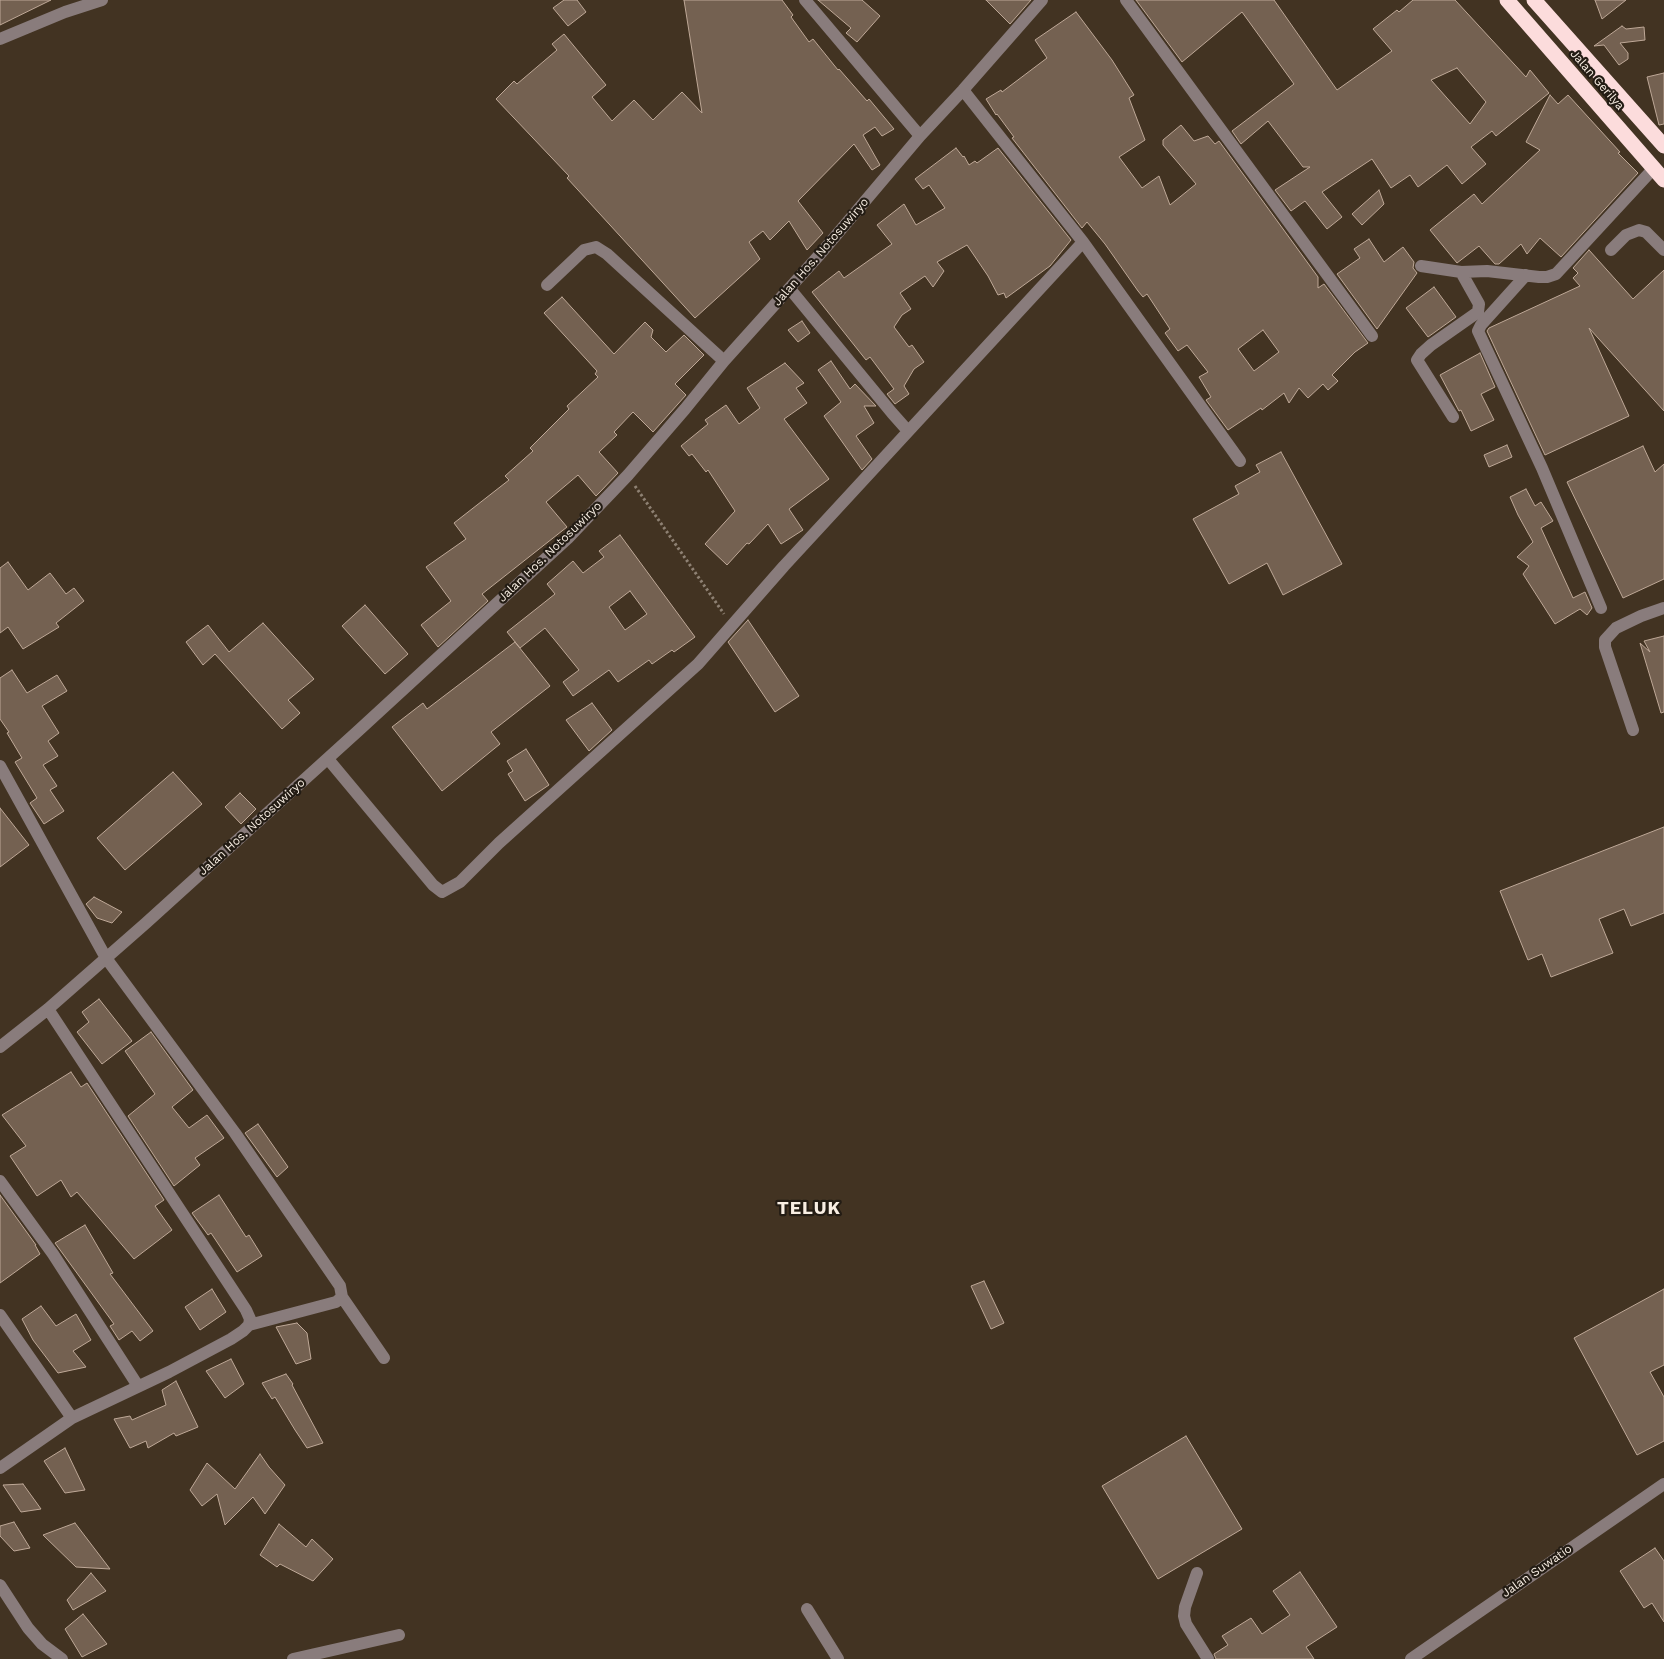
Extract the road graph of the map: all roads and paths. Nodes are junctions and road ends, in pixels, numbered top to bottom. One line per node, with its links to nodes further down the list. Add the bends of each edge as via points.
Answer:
1 (102, 0): 7 (street)
2 (805, 0): 12 (street)
3 (1042, 0): 9 (street, Jalan Hos. Notosuwiryo)
4 (1126, 0): 24 (street)
5 (1507, 0): 11 (highway, Jalan Gerilya)
6 (1534, 0): 10 (highway, Jalan Gerilya)
7 (62, 6): 8 (street)
8 (0, 39)
9 (964, 90): 12 (street, Jalan Hos. Notosuwiryo); 16 (street)
10 (1633, 111): 11 (highway); 13 (highway, Jalan Gerilya)
11 (1615, 123): 14 (highway, Jalan Gerilya)
12 (920, 136): 23 (street, Jalan Hos. Notosuwiryo)
13 (1664, 146)
14 (1654, 168): 15 (highway, Jalan Gerilya); 21 (street, via 1556,274 1547,277)
15 (1664, 180)
16 (1083, 242): 27 (street); 28 (street)
17 (1611, 250): 18 (street, via 1626,235 1639,230 1646,232)
18 (1664, 250)
19 (1421, 266): 20 (street)
20 (1461, 272): 21 (street); 26 (street, via 1479,304 1478,312 1431,345 1418,360)
21 (1526, 275): 30 (street, via 1478,331 1542,468)
22 (547, 285): 25 (street, via 584,250 596,247)
23 (790, 289): 25 (street, Jalan Hos. Notosuwiryo); 27 (street)
24 (1372, 336)
25 (724, 361): 29 (street, Jalan Hos. Notosuwiryo)
26 (1452, 417)
27 (908, 430): 32 (street)
28 (1240, 461)
29 (628, 475): 32 (path); 34 (street, Jalan Hos. Notosuwiryo, via 568,538)
30 (1601, 608)
31 (1664, 608): 33 (street, via 1616,628 1605,640)
32 (732, 625): 34 (street, via 698,664 498,843 460,882 442,892)
33 (1633, 730)
34 (328, 759): 36 (street, Jalan Hos. Notosuwiryo)
35 (2, 775): 36 (street)
36 (106, 958): 37 (street, Jalan Hos. Notosuwiryo); 40 (street, via 235,1133 340,1286)
37 (48, 1009): 38 (street, Jalan Hos. Notosuwiryo); 42 (street, via 246,1310)
38 (0, 1047)
39 (0, 1181): 44 (street, via 53,1254)
40 (342, 1296): 42 (street, via 336,1302); 43 (street)
41 (0, 1315): 45 (street)
42 (249, 1326): 44 (street)
43 (384, 1358)
44 (138, 1386): 45 (street)
45 (72, 1418): 46 (street)
46 (0, 1468)
47 (1664, 1484): 56 (street, Jalan Suwatio)
48 (1197, 1573): 55 (street, via 1184,1616)
49 (0, 1585): 52 (street, via 28,1628)
50 (807, 1608): 54 (street)
51 (399, 1635): 53 (street)
52 (62, 1659)
53 (293, 1659)
54 (838, 1659)
55 (1208, 1659)
56 (1411, 1659)

